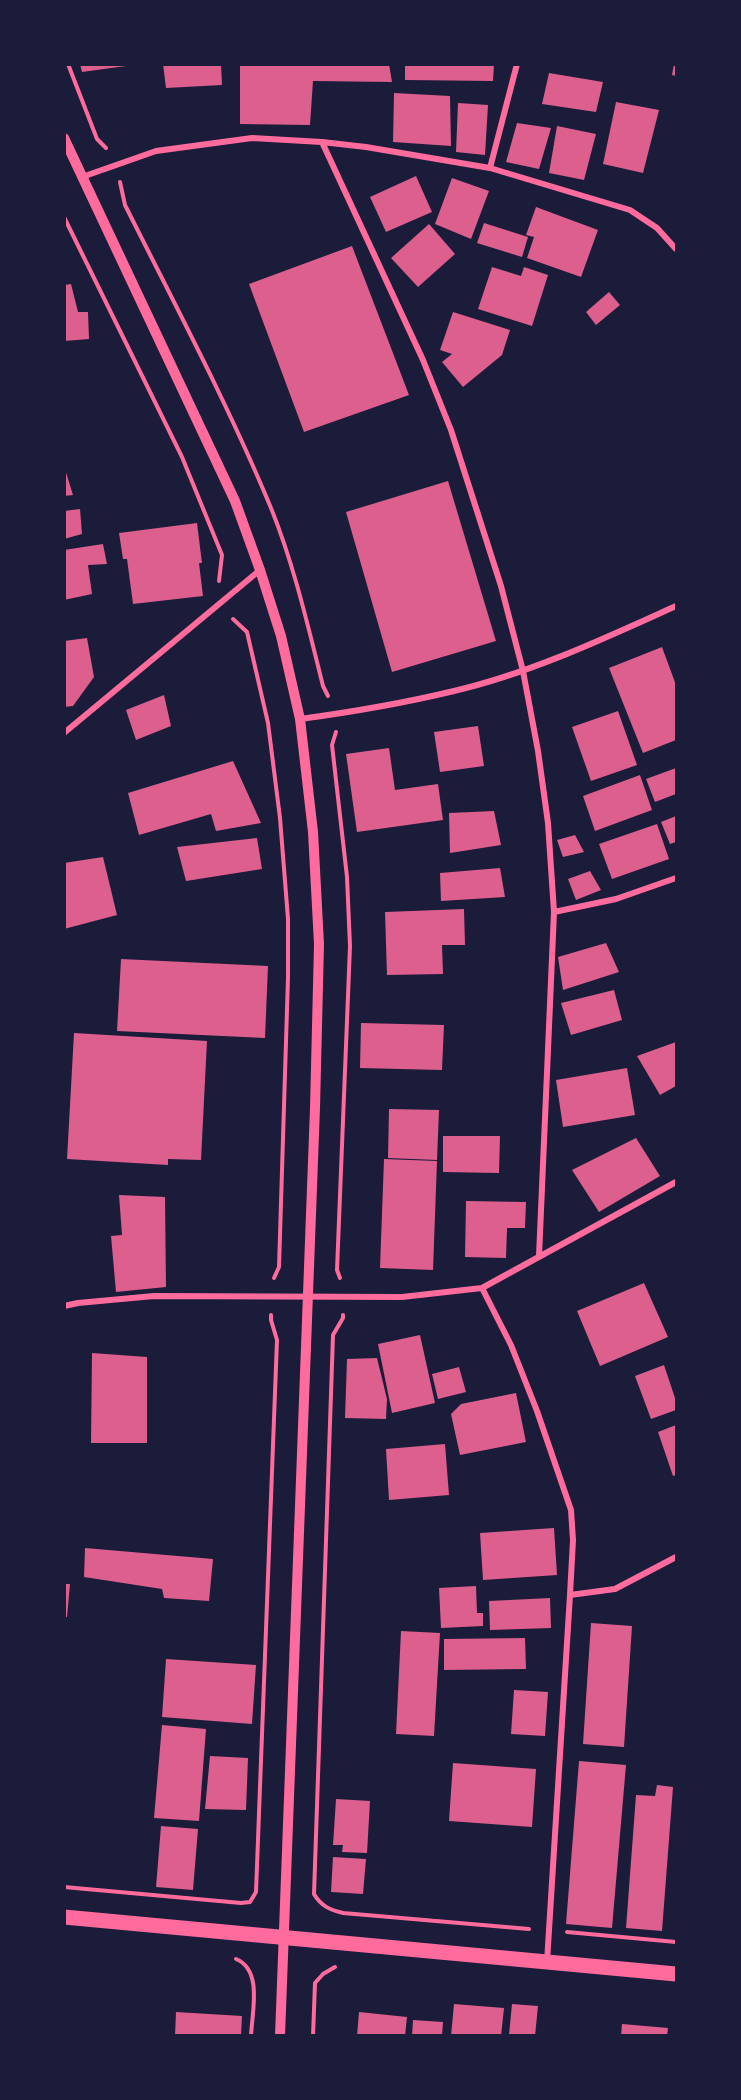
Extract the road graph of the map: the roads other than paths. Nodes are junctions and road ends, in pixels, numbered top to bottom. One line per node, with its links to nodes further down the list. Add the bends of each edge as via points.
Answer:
1 (517, 64): 4 (street)
2 (64, 138): 5 (street)
3 (322, 142): 4 (street); 5 (street, via 252,138 156,151); 9 (street, via 451,429 501,586)
4 (490, 168): 6 (street, via 630,210 657,228)
5 (82, 177): 7 (street, via 235,501)
6 (676, 249)
7 (260, 570): 10 (street, via 281,636); 11 (street)
8 (676, 606): 9 (street)
9 (523, 671): 10 (street, via 455,691); 13 (street, via 548,823)
10 (300, 718): 17 (street, via 313,832 319,944)
11 (64, 733)
12 (676, 878): 13 (street, via 616,899)
13 (554, 912): 15 (street)
14 (676, 1182): 15 (street)
15 (538, 1256): 16 (street)
16 (482, 1288): 17 (street, via 402,1297); 20 (street, via 511,1345 571,1510)
17 (307, 1297): 18 (street, via 154,1296); 22 (street)
18 (64, 1306)
19 (676, 1557): 20 (street, via 615,1589)
20 (570, 1595): 23 (street)
21 (64, 1917): 22 (main road)
22 (283, 1936): 23 (main road); 25 (street)
23 (547, 1962): 24 (main road)
24 (676, 1974)
25 (280, 2036)

